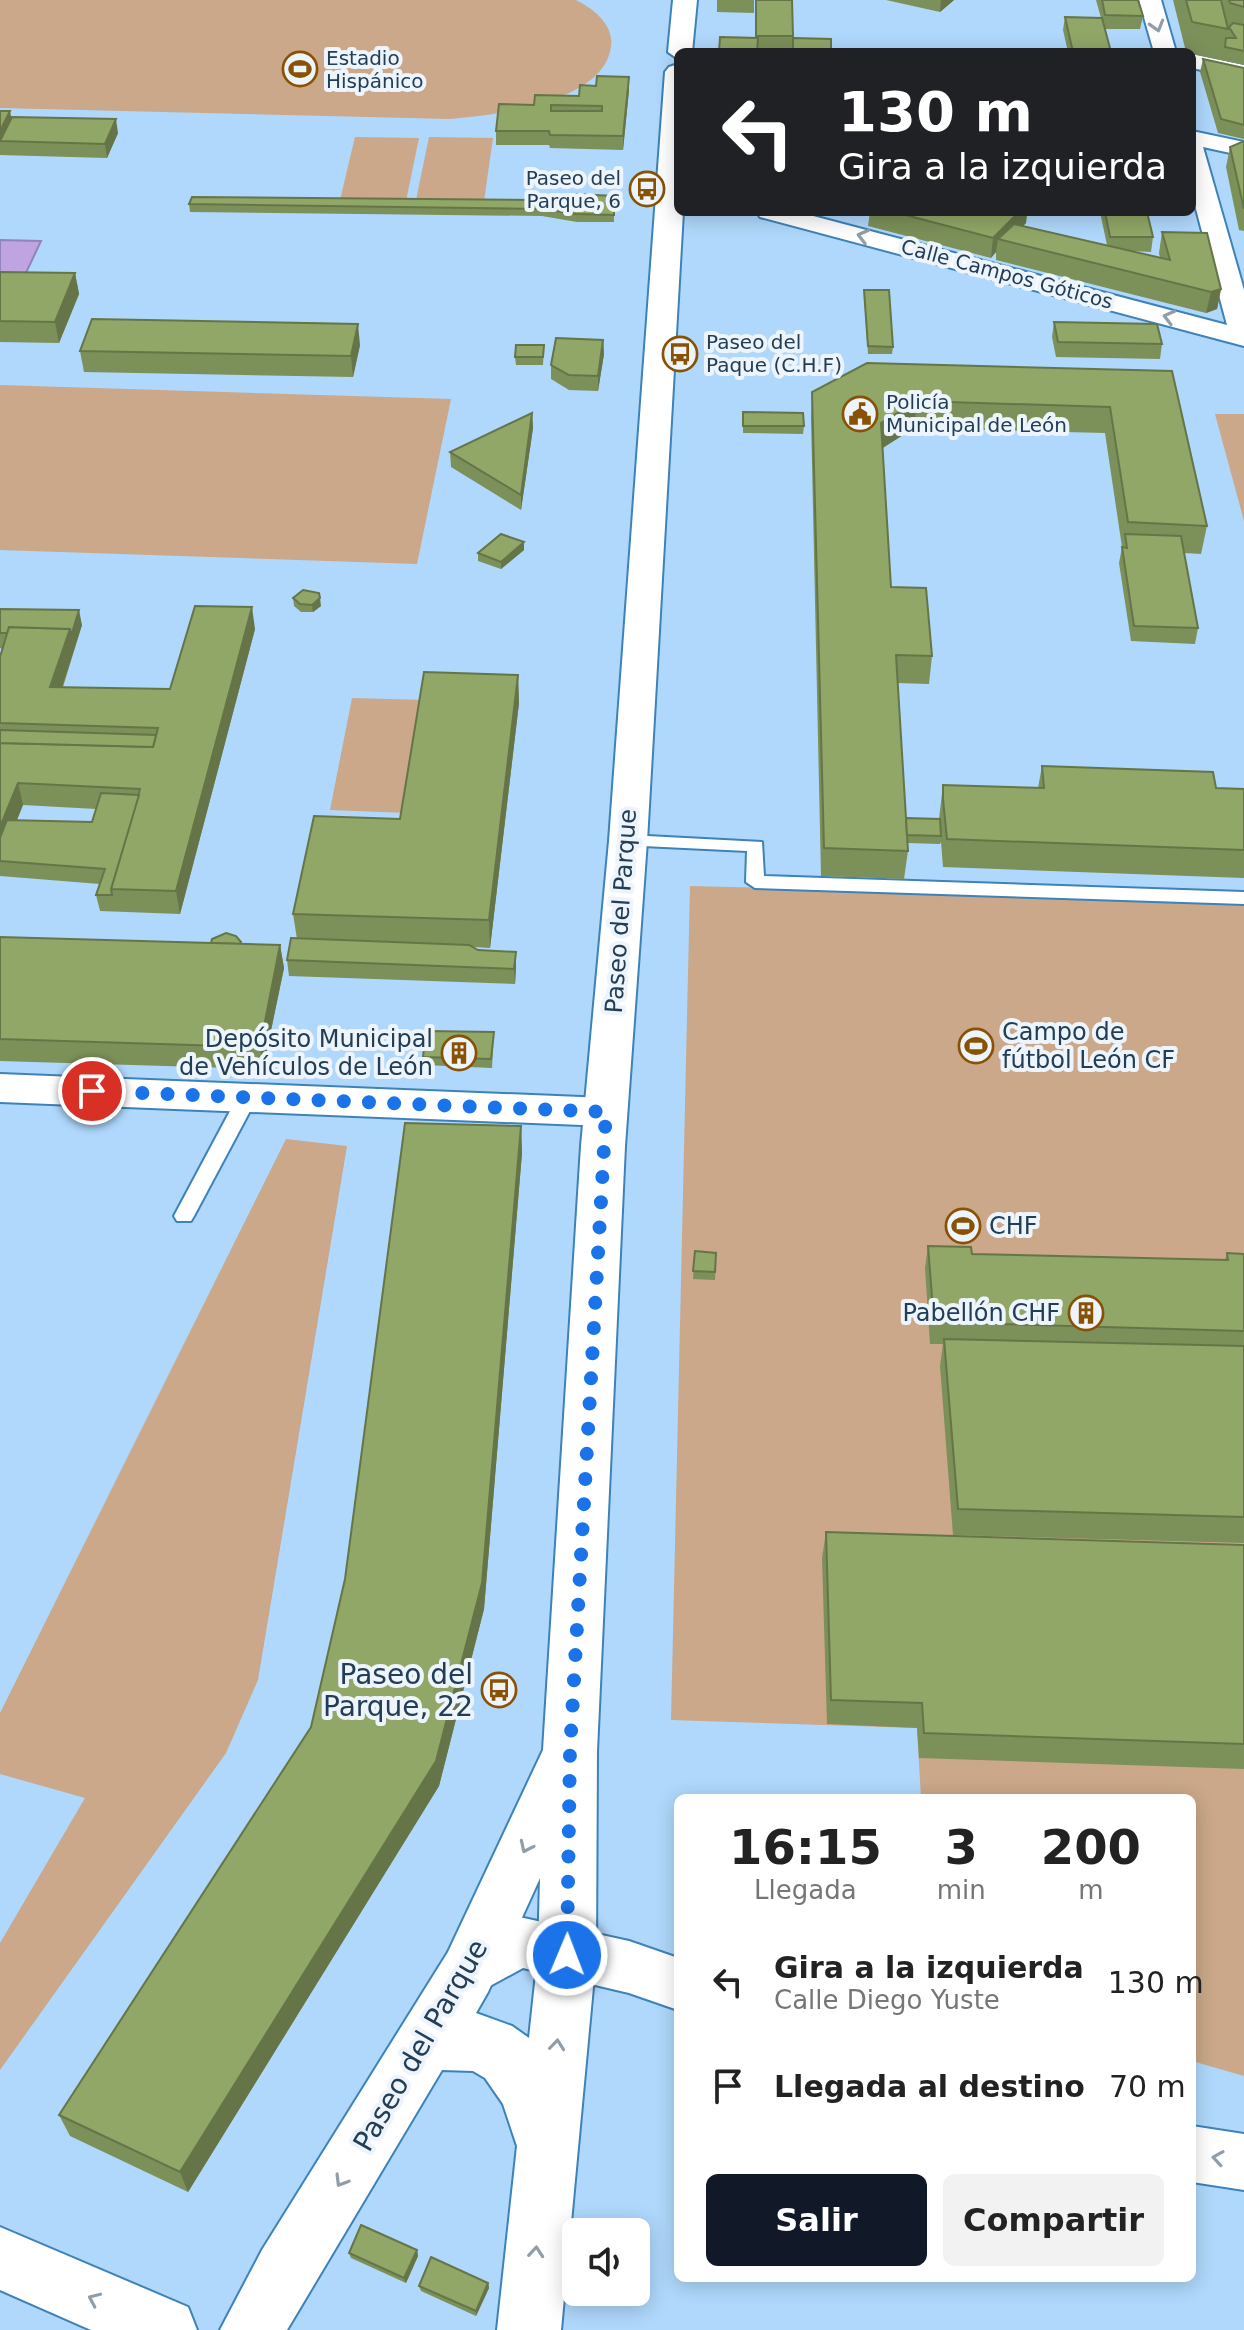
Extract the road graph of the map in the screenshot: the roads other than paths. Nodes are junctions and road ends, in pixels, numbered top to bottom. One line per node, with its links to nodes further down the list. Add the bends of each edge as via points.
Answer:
1 (1150, 0): 4 (street, one-way to 4)
2 (683, 4): 3 (street)
3 (680, 48)
4 (1164, 48)
5 (1196, 62): 6 (street)
6 (1244, 72)
7 (1196, 139): 8 (street)
8 (1244, 149)
9 (1196, 163): 13 (street)
10 (674, 174): 11 (street, Paseo del Parque)
11 (673, 200): 16 (street, Paseo del Parque)
12 (784, 216): 15 (street, Calle Campos Góticos, one-way to 12)
13 (1216, 234): 14 (street); 15 (street)
14 (1244, 241)
15 (1244, 338)
16 (628, 841): 17 (lane, via 756,846 755,882); 20 (street, Paseo del Parque)
17 (1244, 898)
18 (0, 1088): 19 (street)
19 (247, 1098): 20 (street); 21 (lane)
20 (606, 1112): 22 (street, Paseo del Parque)
21 (184, 1216)
22 (570, 1751): 23 (street, Paseo del Parque); 24 (street, Paseo del Parque, one-way to 24)
23 (567, 1955): 24 (street, via 519,1942); 25 (street); 27 (street, Paseo del Parque, one-way to 23)
24 (468, 1972): 26 (street, Paseo del Parque)
25 (674, 1983)
26 (425, 2042): 27 (street, via 477,2041 508,2057 532,2093); 32 (street, Paseo del Parque, one-way to 32)
27 (546, 2150): 33 (street, Paseo del Parque, one-way to 27)
28 (1196, 2155): 29 (street, one-way to 28)
29 (1244, 2162)
30 (0, 2258): 31 (street, one-way to 30)
31 (165, 2330)
32 (252, 2330)
33 (529, 2330)

